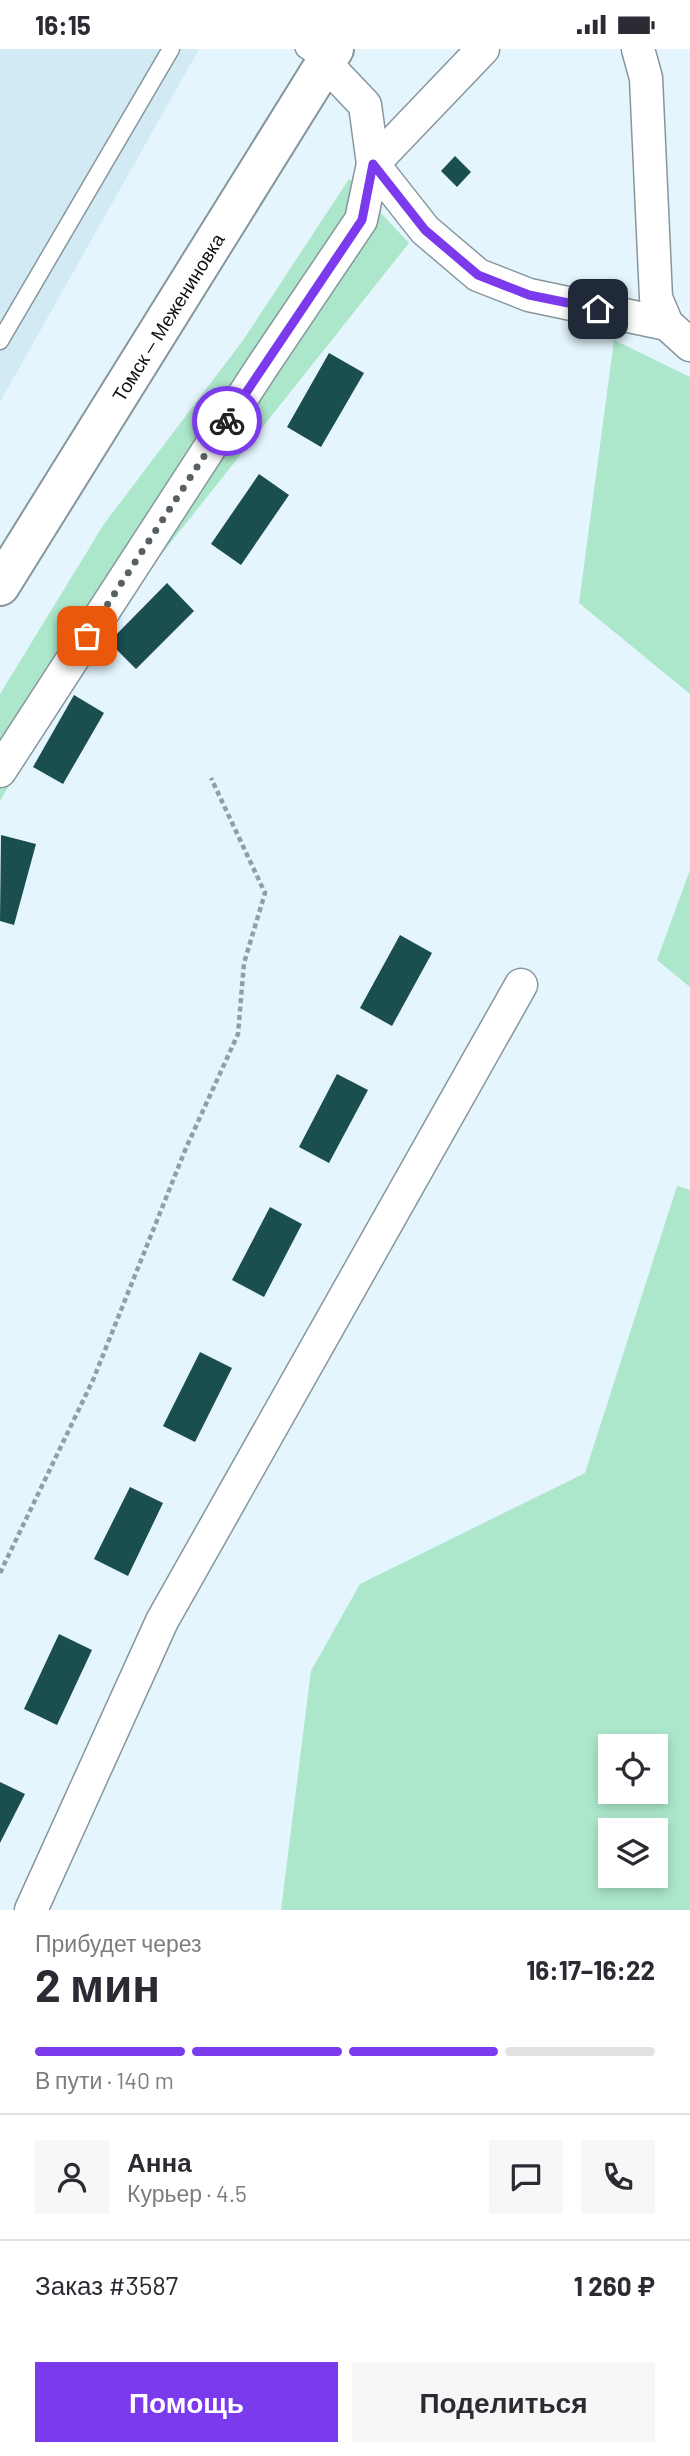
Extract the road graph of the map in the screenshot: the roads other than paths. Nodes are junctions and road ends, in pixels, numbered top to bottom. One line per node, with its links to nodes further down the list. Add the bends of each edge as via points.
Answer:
1 (172, 49): 7 (lane)
2 (483, 49): 5 (street)
3 (638, 49): 6 (street, via 646,78 656,298)
4 (321, 54): 5 (street, via 365,105); 9 (street, Томск — Межениновка)
5 (373, 164): 6 (street, via 425,230 478,275 529,295); 10 (street, via 362,220)
6 (667, 324): 8 (street)
7 (0, 341)
8 (690, 345)
9 (0, 586)
10 (0, 771)
11 (521, 985): 12 (street, via 162,1621)
12 (31, 1910)

